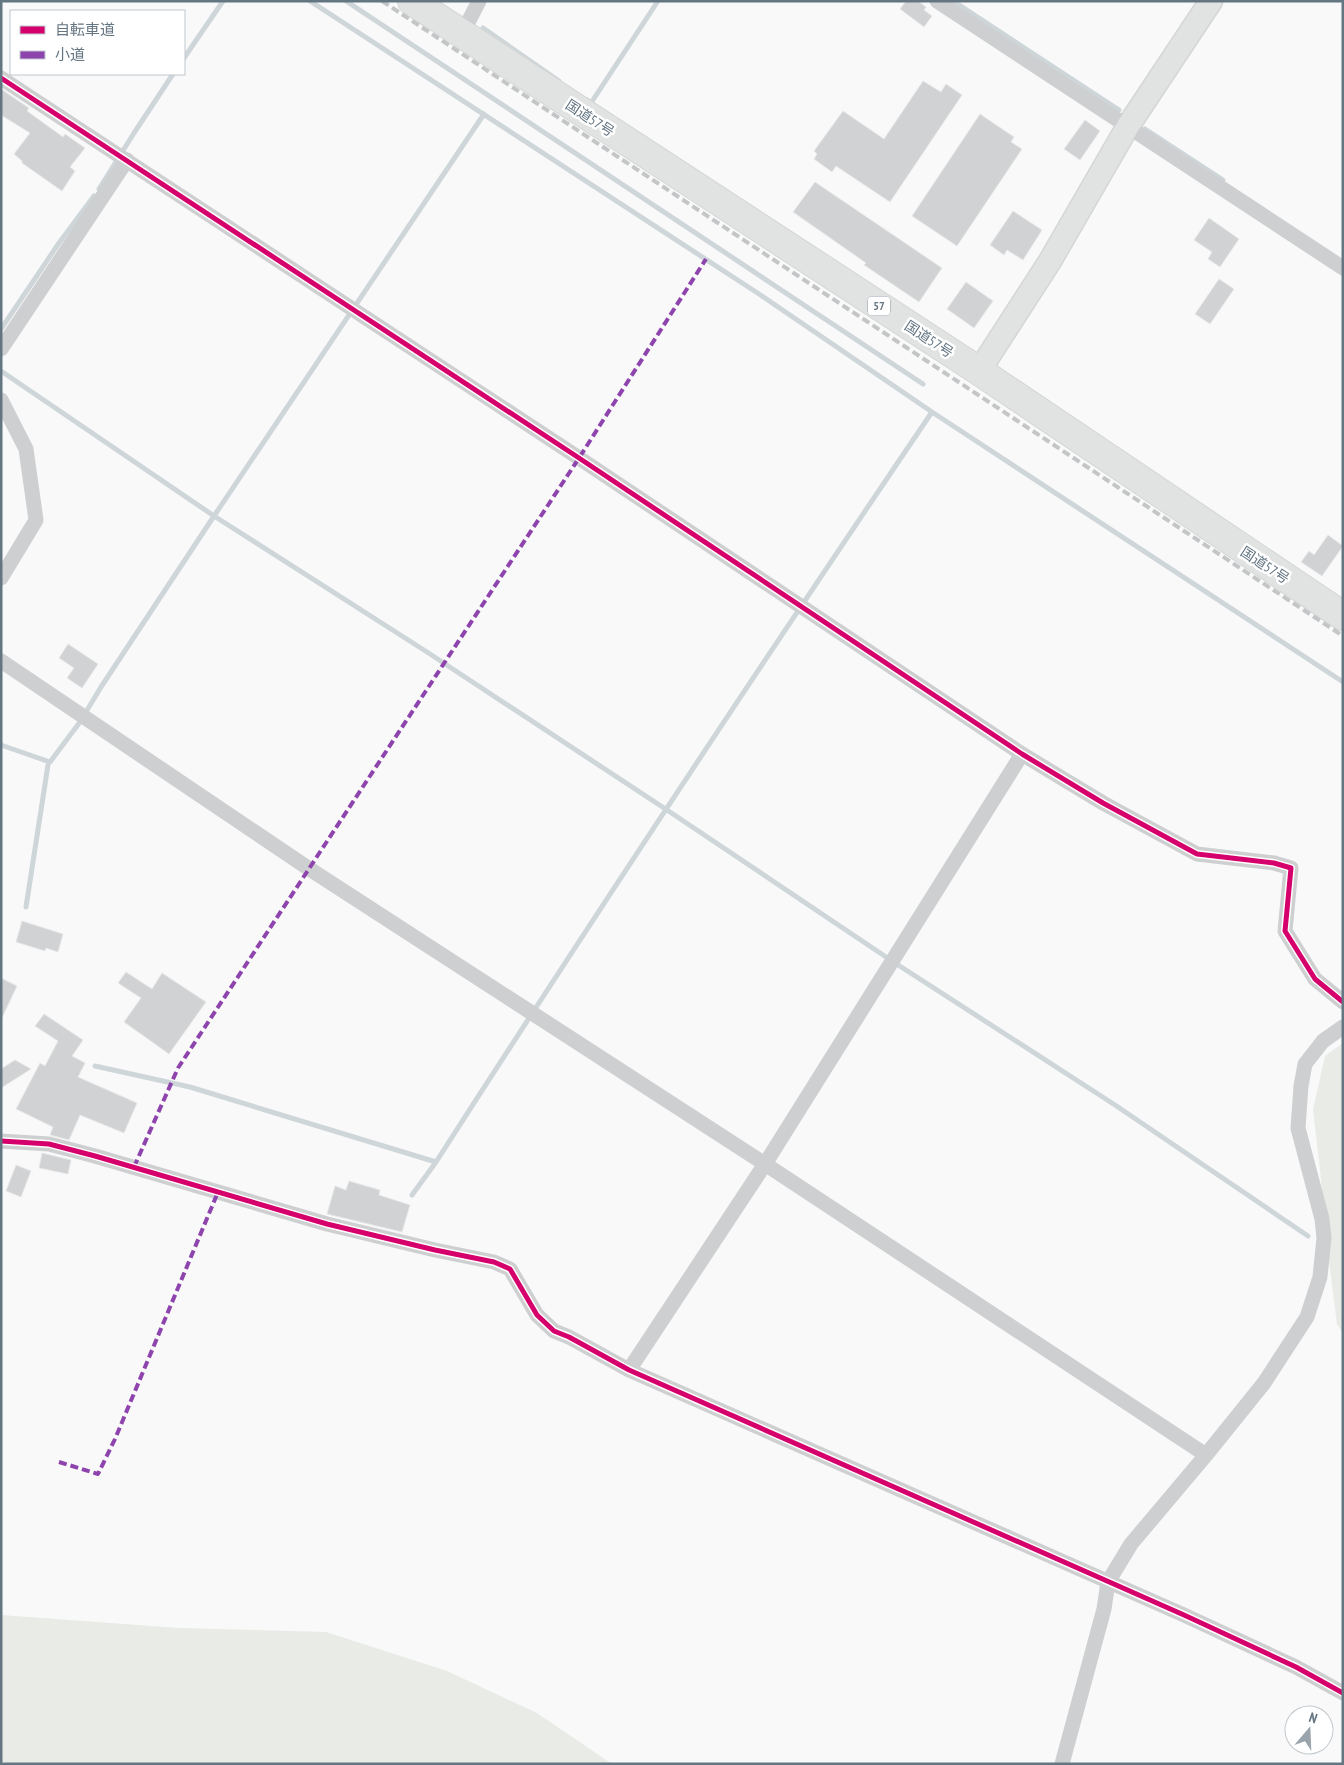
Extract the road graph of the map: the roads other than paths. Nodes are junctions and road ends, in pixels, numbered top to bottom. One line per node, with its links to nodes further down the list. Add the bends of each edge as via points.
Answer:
1 (412, 1): 5 (highway, 国道57号 / 57)
2 (480, 1): 5 (street)
3 (937, 1): 7 (street)
4 (1211, 1): 7 (street)
5 (462, 34): 11 (highway, 国道57号 / 57)
6 (1, 78): 8 (street)
7 (1128, 126): 9 (street); 11 (street, via 1050,261)
8 (127, 160): 10 (street); 16 (street)
9 (1343, 268)
10 (1, 349)
11 (979, 371): 14 (highway, 国道57号 / 57)
12 (1, 400): 13 (street, via 26,449 36,520)
13 (1, 578)
14 (1343, 616)
15 (1, 661): 20 (street, via 308,868)
16 (1022, 754): 17 (street, via 1196,854 1291,868 1285,931 1314,979); 20 (street)
17 (1343, 1002)
18 (1343, 1027): 22 (street, via 1323,1041 1305,1064 1301,1086 1298,1128 1324,1238 1320,1278 1307,1317 1264,1383)
19 (1, 1141): 21 (street, via 49,1144 326,1224 494,1262 510,1269 537,1315 554,1331)
20 (765, 1164): 21 (street); 22 (street)
21 (629, 1370): 23 (street)
22 (1206, 1455): 23 (street, via 1132,1544)
23 (1108, 1582): 24 (street, via 1296,1667); 25 (street, via 1104,1609)
24 (1343, 1693)
25 (1062, 1764)

